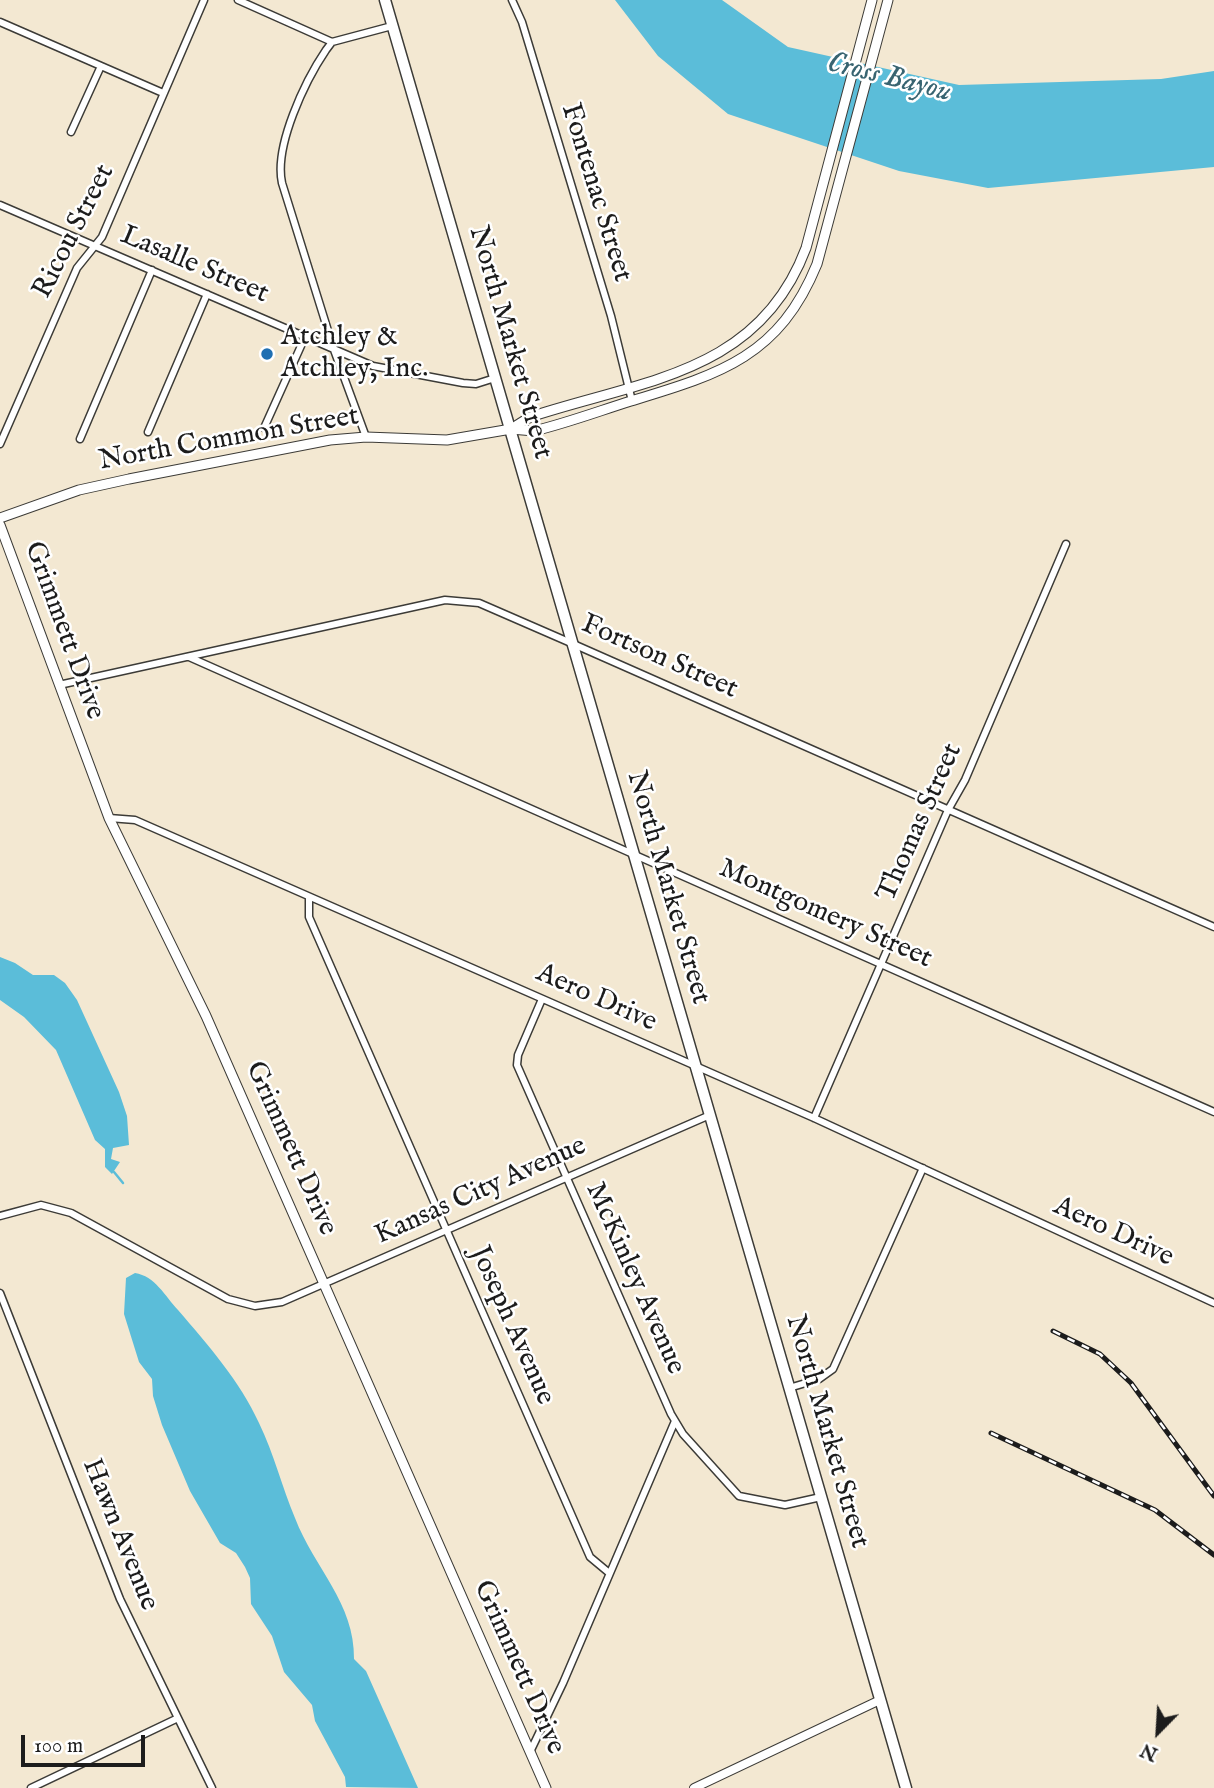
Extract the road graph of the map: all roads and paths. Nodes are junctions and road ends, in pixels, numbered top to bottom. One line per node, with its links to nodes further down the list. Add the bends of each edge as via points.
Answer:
1 (204, 0): 11 (street, Ricou Street)
2 (238, 0): 9 (street)
3 (385, 0): 8 (main road, North Market Street)
4 (872, 0): 20 (main road, North Common Street, via 821,194 796,272 779,302 730,348)
5 (512, 1): 20 (street, Fontenac Street)
6 (888, 1): 21 (main road, North Common Street, via 810,282 776,332 744,358 717,373)
7 (0, 22): 10 (street)
8 (392, 26): 9 (street); 19 (main road, North Market Street)
9 (332, 42): 18 (street, via 315,67 279,166)
10 (101, 66): 11 (street); 12 (street)
11 (163, 93): 14 (street, Ricou Street)
12 (71, 132)
13 (0, 205): 14 (street, Lasalle Street)
14 (96, 246): 15 (street, Lasalle Street); 27 (street, Ricou Street, via 77,268)
15 (152, 270): 16 (street, Lasalle Street); 26 (street)
16 (206, 294): 17 (street, Lasalle Street); 24 (street)
17 (305, 337): 18 (street, Lasalle Street); 22 (street)
18 (334, 350): 19 (street, Lasalle Street, via 401,374 476,384); 25 (street)
19 (495, 378): 23 (main road, North Market Street)
20 (629, 386): 21 (street, Fontenac Street); 23 (main road, North Common Street, via 530,417)
21 (632, 401): 23 (main road, North Common Street, via 534,431)
22 (264, 428)
23 (511, 429): 25 (main road, North Common Street, via 447,440); 31 (main road, North Market Street)
24 (148, 432)
25 (366, 437): 28 (main road, North Common Street, via 330,440 79,490)
26 (80, 439)
27 (0, 444)
28 (0, 518)
29 (0, 525): 33 (main road, Grimmett Drive)
30 (1066, 544): 34 (street, Thomas Street)
31 (571, 643): 32 (street, Fortson Street, via 480,603 454,599); 34 (street, Fortson Street); 36 (main road, North Market Street)
32 (187, 657): 33 (street, Fortson Street); 36 (street, Montgomery Street)
33 (59, 685): 35 (main road, Grimmett Drive)
34 (948, 810): 38 (street, Fortson Street); 39 (street, Thomas Street)
35 (109, 818): 37 (street, Aero Drive, via 135,820); 49 (main road, Grimmett Drive, via 206,1016)
36 (634, 855): 39 (street, Montgomery Street); 41 (main road, North Market Street)
37 (309, 897): 40 (street, Aero Drive); 48 (street, Joseph Avenue, via 309,917)
38 (1214, 927)
39 (881, 963): 42 (street, Montgomery Street); 44 (street, Thomas Street)
40 (542, 999): 41 (street, Aero Drive); 46 (street, McKinley Avenue, via 517,1065)
41 (695, 1065): 43 (main road, North Market Street); 44 (street, Aero Drive)
42 (1214, 1112)
43 (710, 1115): 46 (street, Kansas City Avenue); 52 (main road, North Market Street)
44 (814, 1118): 45 (street, Aero Drive)
45 (923, 1168): 51 (street, Aero Drive); 52 (street, via 833,1369 819,1379)
46 (566, 1177): 48 (street, Kansas City Avenue); 53 (street, McKinley Avenue)
47 (0, 1216): 49 (street, Kansas City Avenue, via 41,1206 71,1213 246,1305 274,1304)
48 (446, 1230): 49 (street, Kansas City Avenue); 55 (street, Joseph Avenue, via 590,1557)
49 (324, 1284): 58 (main road, Grimmett Drive)
50 (0, 1293): 57 (street, Hawn Avenue, via 120,1599)
51 (1214, 1303)
52 (789, 1388): 54 (main road, North Market Street)
53 (675, 1421): 54 (street, McKinley Avenue, via 739,1496 785,1505); 55 (street)
54 (821, 1497): 56 (main road, North Market Street)
55 (608, 1572): 58 (street)
56 (880, 1700): 62 (street); 63 (main road, North Market Street)
57 (176, 1719): 59 (street); 60 (street, Hawn Avenue)
58 (530, 1752): 61 (main road, Grimmett Drive)
59 (31, 1788)
60 (212, 1788)
61 (546, 1788)
62 (694, 1788)
63 (906, 1788)

